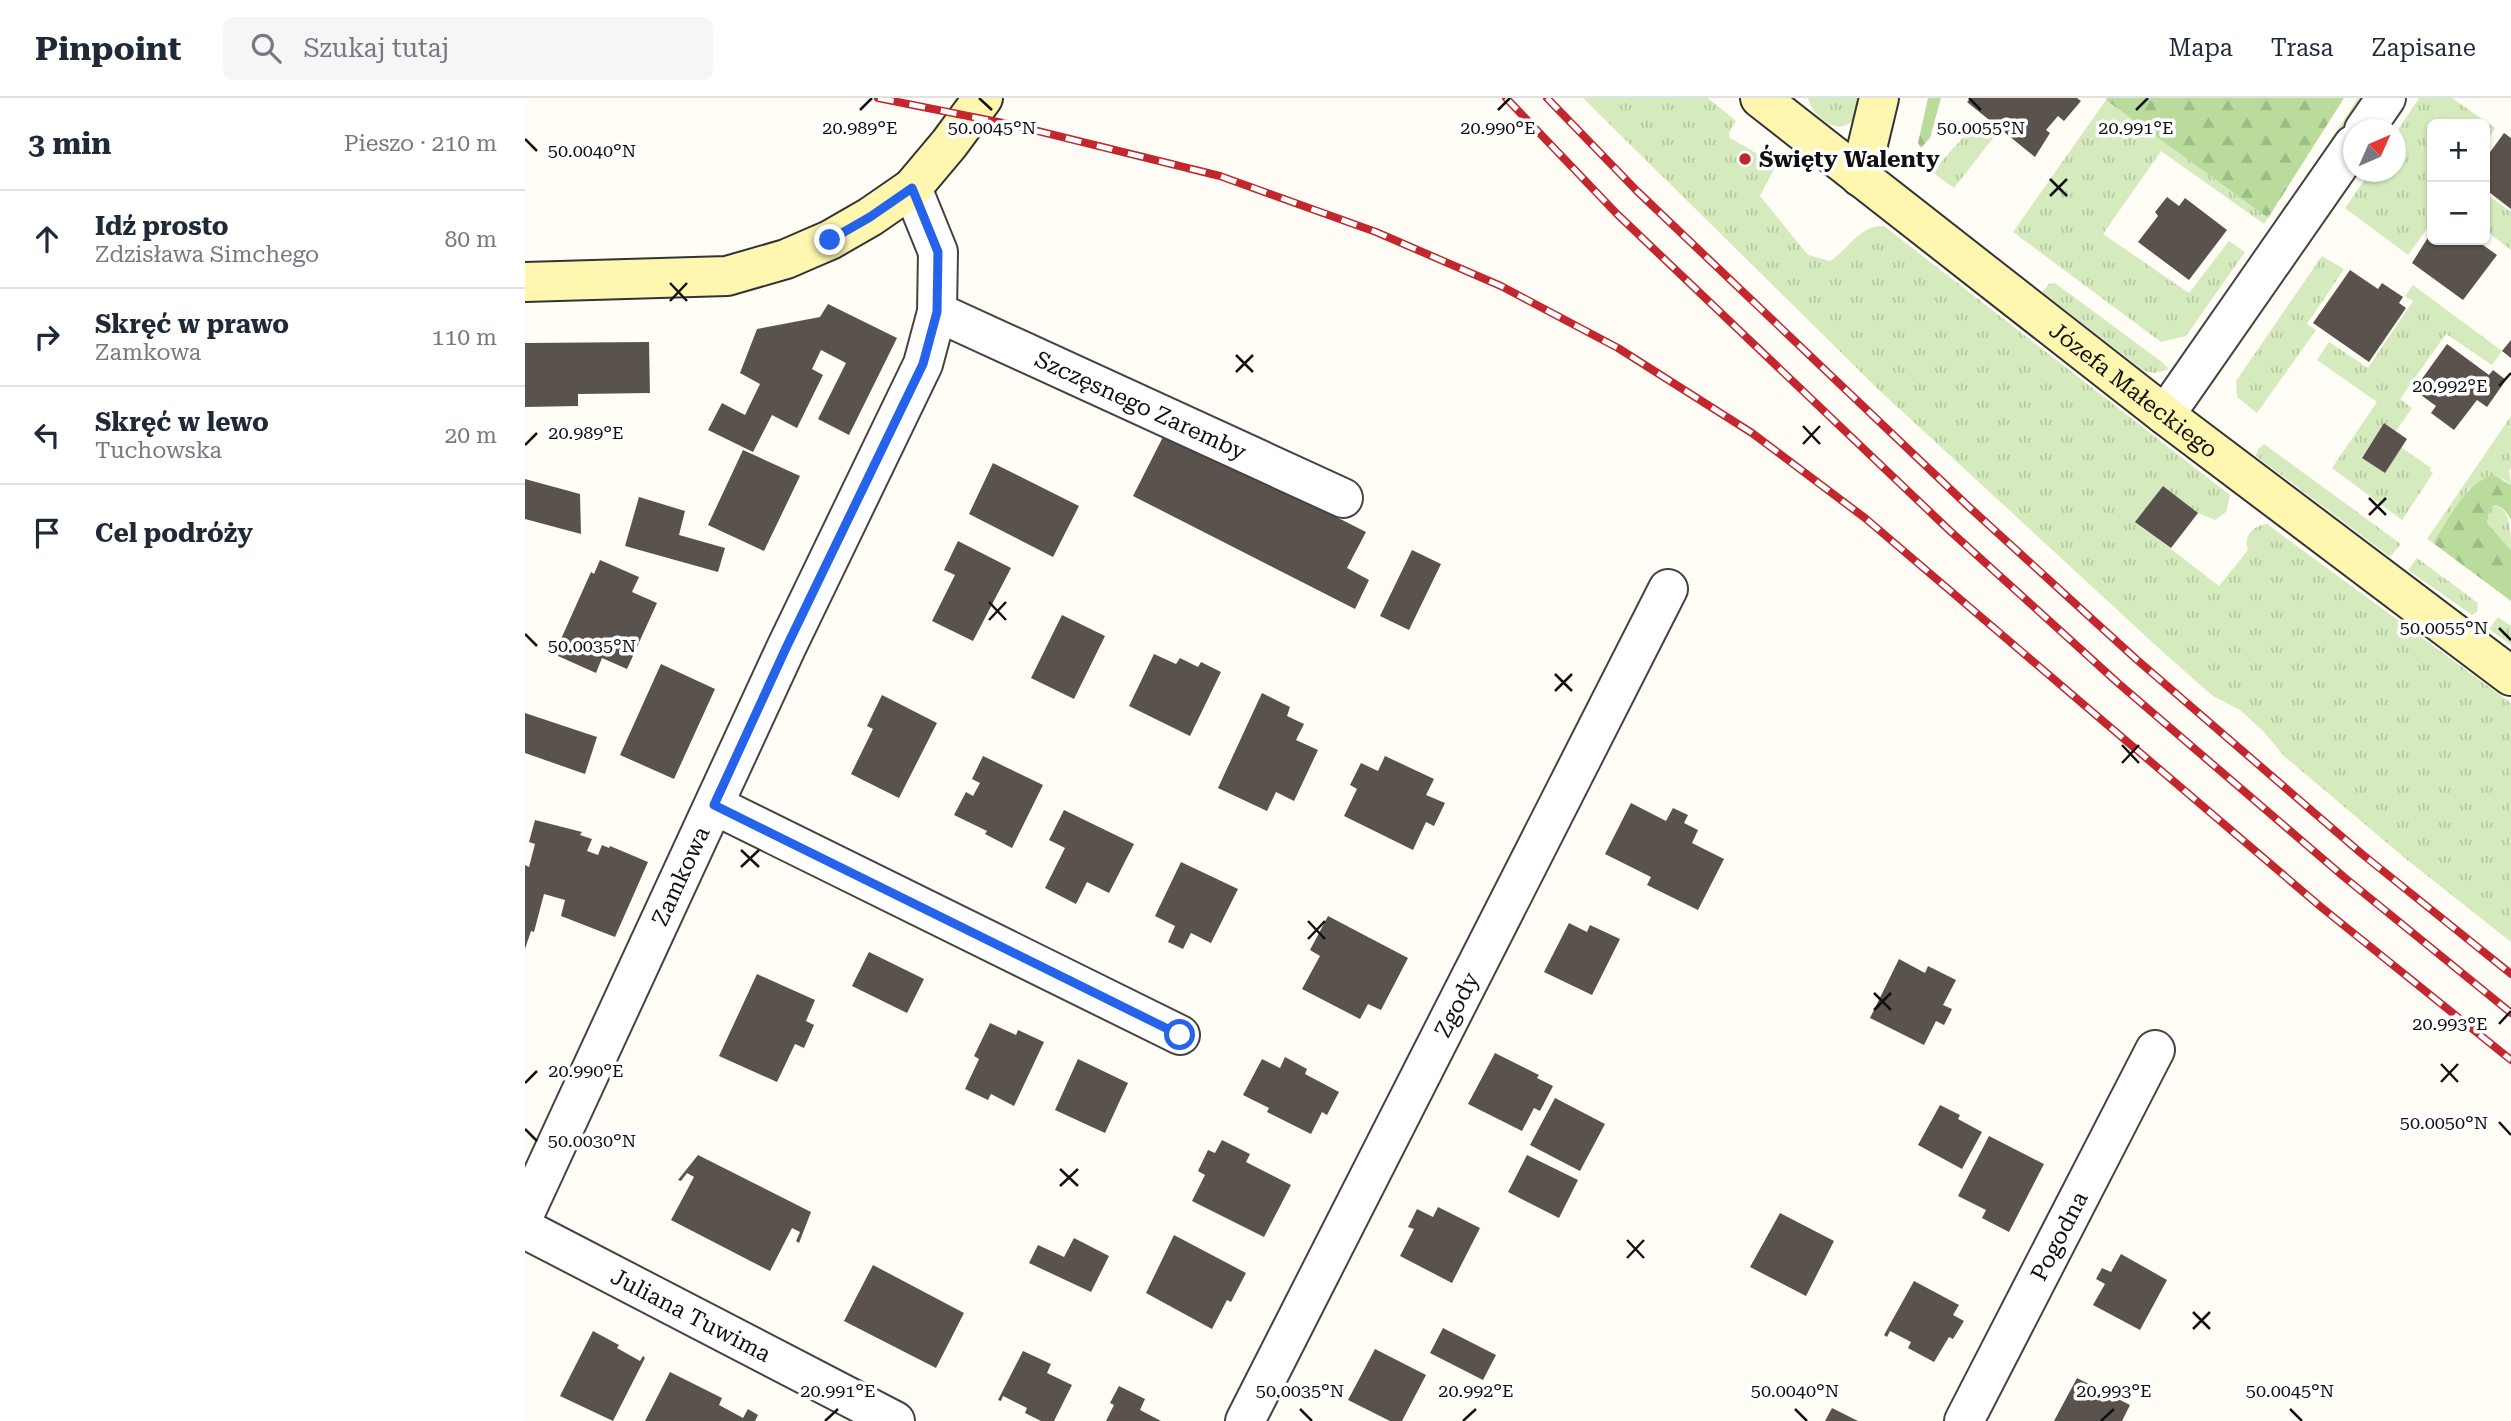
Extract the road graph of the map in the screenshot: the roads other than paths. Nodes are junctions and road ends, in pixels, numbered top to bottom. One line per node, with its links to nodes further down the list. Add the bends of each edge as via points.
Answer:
1 (983, 98): 8 (street)
2 (1760, 98): 7 (street, Józefa Małeckiego)
3 (1879, 98): 7 (street)
4 (2386, 98): 5 (street)
5 (2372, 119)
6 (2343, 161): 11 (street)
7 (1860, 177): 11 (street, Józefa Małeckiego)
8 (912, 188): 9 (street, via 830,240 727,276); 10 (street, Zamkowa, via 938,252)
9 (525, 282)
10 (937, 312): 12 (street, Szczęsnego Zaremby); 15 (street, Zamkowa, via 923,364)
11 (2165, 415): 14 (street, Józefa Małeckiego)
12 (1343, 498)
13 (1668, 589): 21 (street, Zgody)
14 (2511, 676)
15 (714, 805): 16 (street); 18 (street, Zamkowa)
16 (1180, 1035)
17 (2155, 1050): 22 (street, Pogodna)
18 (525, 1213)
19 (525, 1229): 20 (street, Juliana Tuwima)
20 (895, 1421)
21 (1245, 1421)
22 (1964, 1421)

